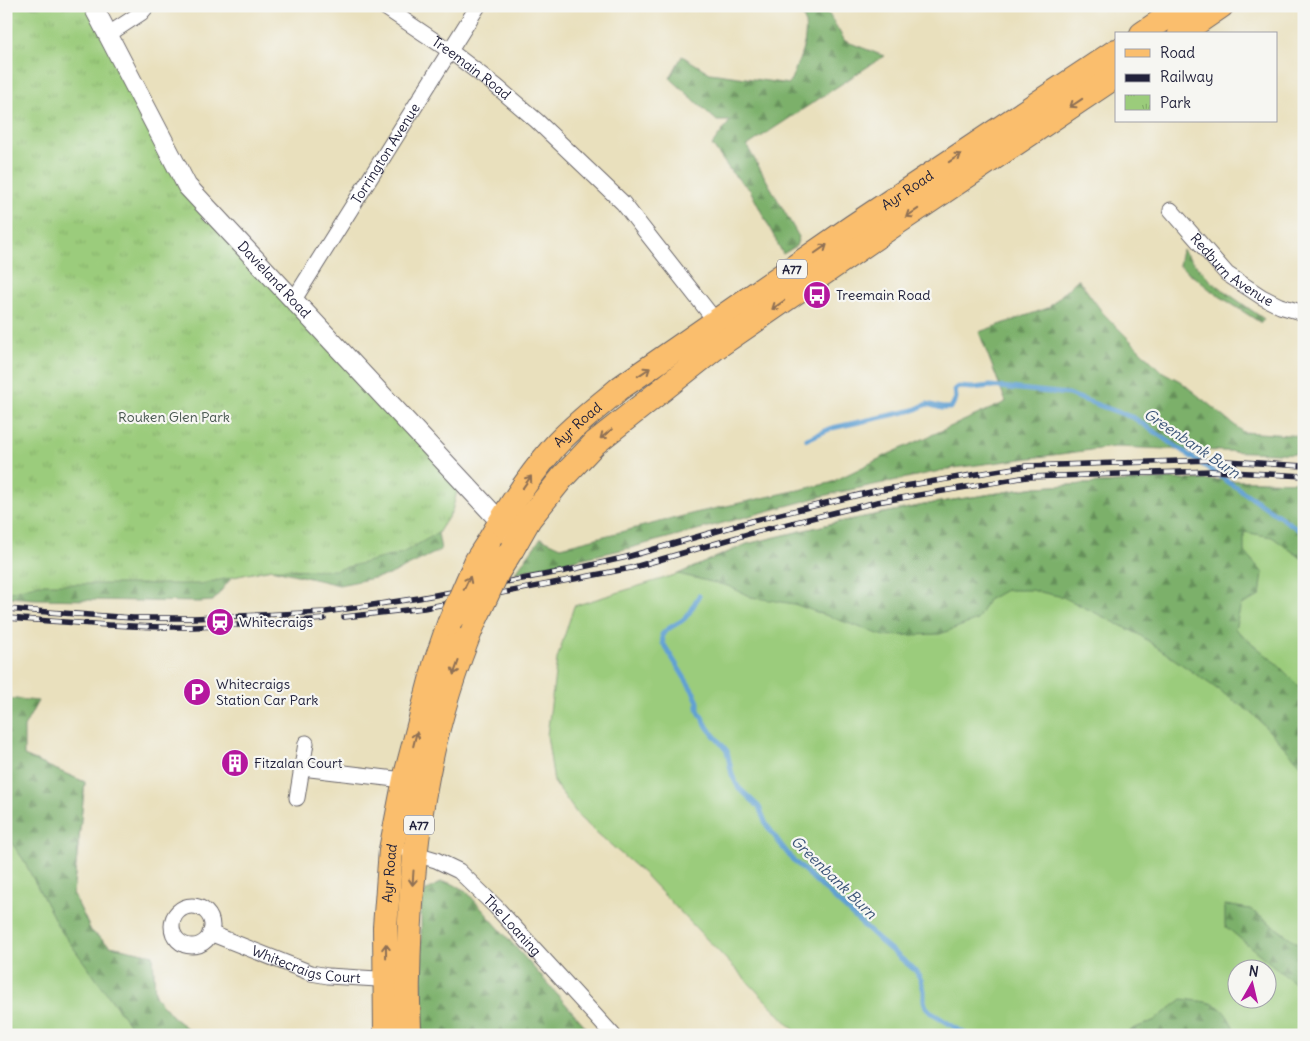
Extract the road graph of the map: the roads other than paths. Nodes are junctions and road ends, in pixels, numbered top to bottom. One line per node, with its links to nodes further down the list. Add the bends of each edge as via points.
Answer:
1 (93, 6): 9 (street, Davieland Road)
2 (147, 6): 9 (street)
3 (383, 6): 10 (street, Treemain Road)
4 (478, 6): 10 (street, Torrington Avenue)
5 (1183, 6): 7 (main road)
6 (1221, 6): 8 (main road)
7 (1145, 32)
8 (1183, 32)
9 (109, 34): 14 (street, Davieland Road, via 187,186)
10 (450, 51): 14 (street, Torrington Avenue); 16 (street, Treemain Road, via 537,121 622,203)
11 (1115, 52): 16 (main road, Ayr Road / A77, one-way to 11, via 852,228)
12 (1115, 77): 16 (main road, Ayr Road / A77, one-way to 16, via 892,226)
13 (1171, 210): 15 (street, Redburn Avenue, via 1227,274 1262,297)
14 (293, 301): 19 (street, Davieland Road)
15 (1304, 313)
16 (723, 330): 17 (main road, Ayr Road / A77, one-way to 16); 18 (main road, Ayr Road / A77)
17 (620, 388): 18 (main road); 19 (main road, Ayr Road / A77, one-way to 17, via 529,479 555,447)
18 (637, 409): 20 (main road, Ayr Road / A77, one-way to 20, via 577,461 529,520)
19 (494, 533): 20 (street, Davieland Road); 23 (main road, Ayr Road / A77, one-way to 19, bridge, via 432,675 449,624)
20 (514, 544): 23 (main road, Ayr Road / A77, one-way to 23, bridge, via 474,622)
21 (306, 743): 22 (street)
22 (302, 768): 23 (street); 24 (street)
23 (415, 781): 25 (main road, Ayr Road / A77); 26 (main road, Ayr Road / A77)
24 (297, 798)
25 (390, 850): 26 (street, The Loaning); 28 (main road, Ayr Road / A77, one-way to 25, via 385,927)
26 (415, 853): 28 (main road, Ayr Road / A77, one-way to 28); 31 (street, The Loaning, via 459,871)
27 (210, 933): 28 (street, Whitecraigs Court, via 310,973)
28 (397, 980): 29 (main road, Ayr Road / A77); 30 (main road, Ayr Road / A77)
29 (386, 1035)
30 (409, 1035)
31 (613, 1035)

